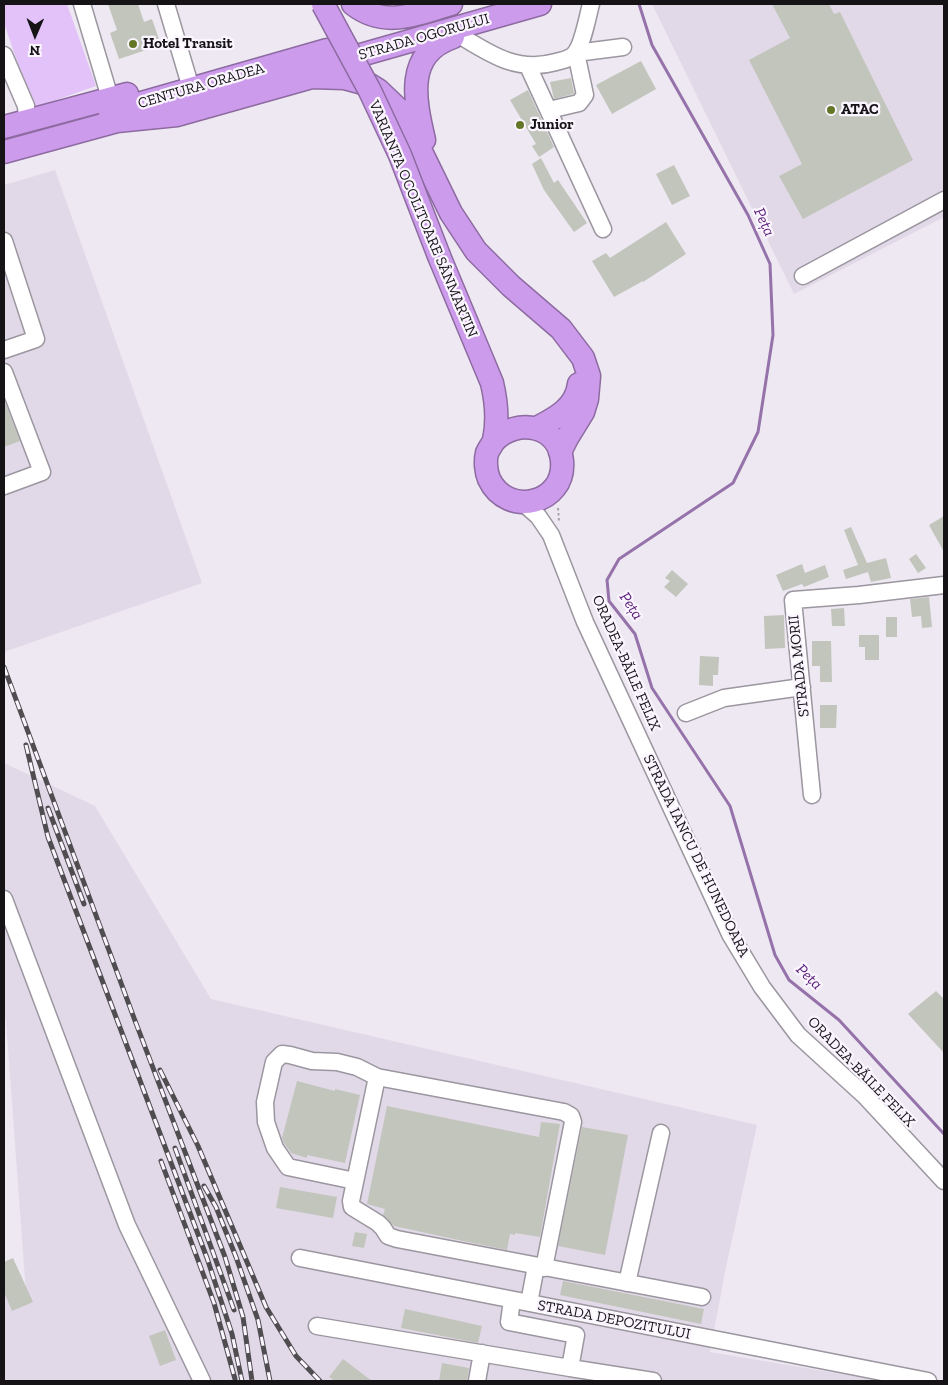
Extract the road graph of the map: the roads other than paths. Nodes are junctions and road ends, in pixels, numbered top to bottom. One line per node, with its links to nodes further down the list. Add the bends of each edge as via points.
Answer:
1 (82, 4): 21 (street)
2 (166, 4): 19 (street)
3 (323, 4): 36 (highway, VARIANTA OCOLITOARE SÂNMARTIN, bridge, via 400,155)
4 (334, 4): 19 (highway, via 331,22 316,40 281,53)
5 (353, 4): 6 (highway, via 373,16 390,19)
6 (451, 4)
7 (490, 4): 11 (highway, STRADA OGORULUI)
8 (540, 4): 18 (highway, STRADA OGORULUI)
9 (546, 4): 12 (highway)
10 (591, 4): 15 (street)
11 (397, 30): 26 (highway, CENTURA ORADEA)
12 (459, 35): 17 (street, via 489,54); 28 (highway, via 428,52 416,79 418,116)
13 (4, 40): 16 (street)
14 (623, 47): 15 (street)
15 (576, 53): 17 (street, via 550,64); 22 (street, via 585,95 579,103)
16 (4, 54): 23 (street)
17 (528, 66): 22 (street)
18 (308, 70): 24 (highway, CENTURA ORADEA)
19 (188, 78): 21 (highway)
20 (4, 84): 23 (street)
21 (110, 98): 23 (highway)
22 (549, 110): 30 (street)
23 (26, 113): 25 (highway)
24 (117, 121): 27 (highway, CENTURA ORADEA); 28 (highway, via 176,115 312,77 344,78 370,85 394,105 409,127)
25 (4, 126)
26 (4, 141)
27 (4, 152)
28 (432, 175): 33 (highway, via 451,213 476,251 561,329)
29 (944, 200): 32 (street)
30 (603, 229)
31 (4, 241): 34 (street, via 36,339)
32 (803, 276)
33 (577, 348): 37 (highway, via 580,377 574,398 561,415); 39 (highway, via 587,367 588,392 583,412)
34 (4, 350)
35 (4, 372): 40 (street, via 42,472)
36 (492, 383): 37 (highway, VARIANTA OCOLITOARE SÂNMARTIN); 38 (highway, VARIANTA OCOLITOARE SÂNMARTIN)
37 (530, 427): 38 (highway, via 510,429); 39 (highway, via 547,434)
38 (494, 441): 42 (highway, via 488,452 488,478 503,496)
39 (560, 452): 41 (highway, via 561,475)
40 (4, 486)
41 (548, 494): 42 (highway); 43 (street, STRADA IANCU DE HUNEDOARA)
42 (522, 502): 43 (street, STRADA IANCU DE HUNEDOARA, via 538,516)
43 (551, 535): 52 (street, STRADA IANCU DE HUNEDOARA, via 585,622 730,934 762,987 798,1034 865,1096)
44 (944, 585): 45 (street, STRADA MORII, via 793,600)
45 (802, 687): 46 (street, via 724,698); 47 (street, STRADA MORII)
46 (686, 713)
47 (812, 795)
48 (4, 899): 62 (street, via 127,1225)
49 (377, 1077): 51 (street); 51 (street, via 338,1062 312,1062 282,1054 274,1062 265,1102 266,1122 275,1148 288,1167); 54 (street, via 564,1112 571,1116 573,1122)
50 (661, 1133): 55 (street)
51 (355, 1181): 54 (street, via 352,1207 383,1228 388,1236)
52 (944, 1181)
53 (300, 1258): 57 (street, STRADA DEPOZITULUI)
54 (540, 1267): 55 (street); 58 (street)
55 (626, 1283): 56 (street)
56 (702, 1297)
57 (512, 1300): 58 (street, STRADA DEPOZITULUI); 61 (street, via 508,1322 576,1335)
58 (529, 1303): 65 (street, STRADA DEPOZITULUI)
59 (318, 1326): 60 (street)
60 (482, 1353): 61 (street); 63 (street)
61 (570, 1368): 64 (street)
62 (202, 1381)
63 (477, 1381)
64 (653, 1381)
65 (928, 1381)

